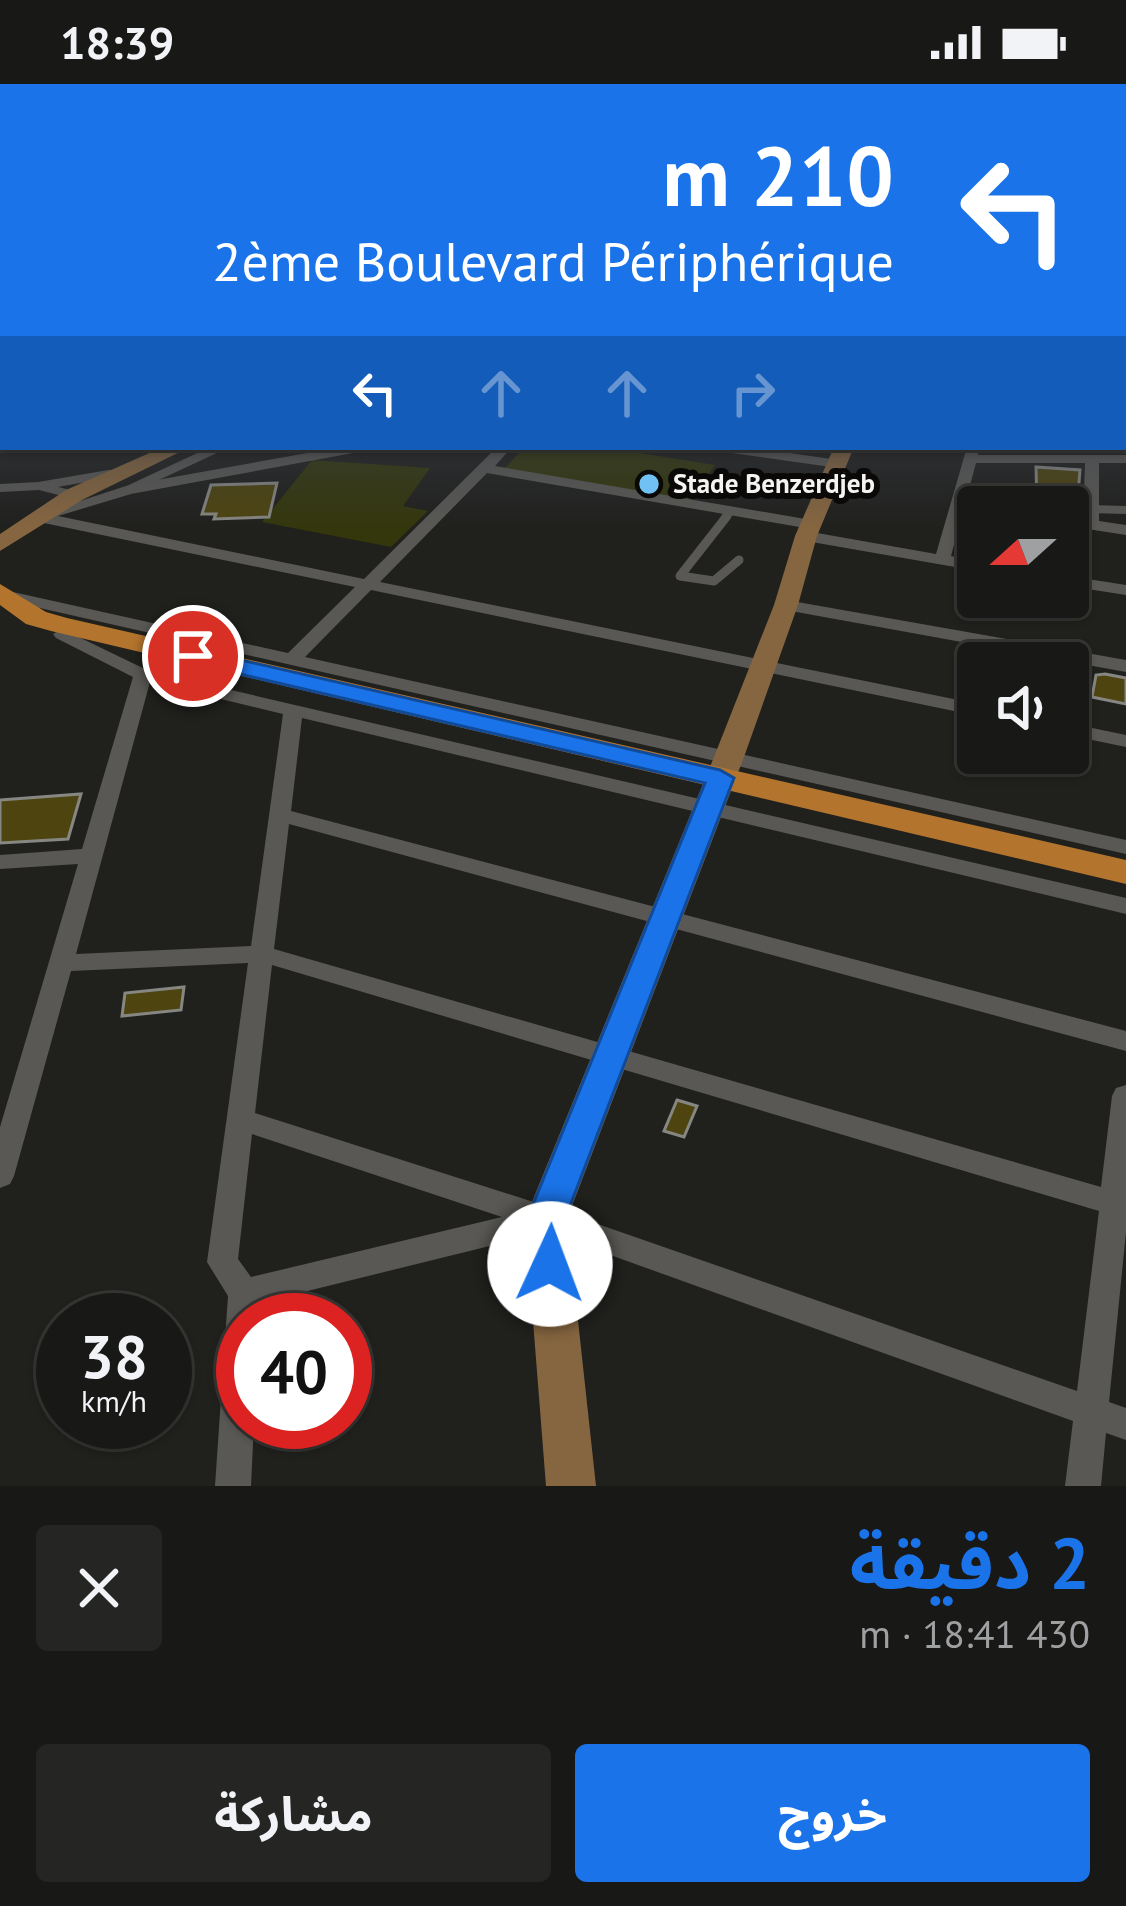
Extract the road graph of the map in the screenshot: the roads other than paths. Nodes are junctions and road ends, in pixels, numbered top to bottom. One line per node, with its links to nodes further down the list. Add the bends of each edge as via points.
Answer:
1 (175, 450): 11 (street)
2 (212, 450): 11 (lane)
3 (343, 450): 11 (street)
4 (502, 450): 10 (street)
5 (766, 450): 7 (street)
6 (972, 453): 8 (street); 13 (street)
7 (841, 455): 21 (street)
8 (1092, 458): 9 (street); 20 (street)
9 (1126, 459)
10 (483, 468): 18 (street); 29 (street)
11 (126, 481): 12 (lane); 15 (street); 19 (street)
12 (39, 485): 14 (lane); 15 (lane)
13 (963, 486)
14 (0, 488)
15 (74, 495): 19 (street)
16 (957, 508): 26 (street)
17 (1126, 510): 20 (lane)
18 (731, 511): 21 (street); 25 (lane, via 680,576 712,583)
19 (39, 517): 23 (street); 24 (street); 29 (street)
20 (1091, 517): 22 (street)
21 (809, 530): 26 (street); 32 (street)
22 (1126, 530)
23 (0, 532)
24 (0, 544)
25 (739, 560)
26 (942, 560): 27 (street)
27 (957, 562)
28 (1089, 584): 30 (street)
29 (366, 586): 34 (street); 35 (street)
30 (1126, 590)
31 (1, 603): 33 (main road); 34 (street); 42 (main road, via 61,625)
32 (786, 605): 35 (street); 36 (street)
33 (62, 634): 37 (street); 42 (main road)
34 (291, 661): 42 (street)
35 (763, 665): 38 (street); 42 (street)
36 (1126, 666)
37 (142, 675): 39 (street); 45 (street)
38 (957, 706)
39 (293, 710): 42 (street); 43 (street)
40 (1089, 733): 41 (street)
41 (1126, 741)
42 (718, 783): 44 (street); 47 (main road); 48 (main road); 49 (street); 50 (street)
43 (282, 814): 50 (street); 51 (street)
44 (1126, 847)
45 (92, 856): 46 (street); 52 (street)
46 (0, 862)
47 (1126, 872)
48 (1126, 884)
49 (1126, 906)
50 (665, 919): 53 (street); 54 (street)
51 (264, 954): 52 (street); 54 (street); 56 (street)
52 (62, 964): 57 (street)
53 (1126, 1041)
54 (614, 1053): 58 (street); 59 (street)
55 (1126, 1096): 58 (street)
56 (240, 1119): 59 (street); 60 (street, via 222,1262)
57 (0, 1176)
58 (1121, 1206): 62 (street)
59 (546, 1219): 61 (street); 62 (street); 66 (street)
60 (243, 1293)
61 (248, 1293)
62 (1091, 1413): 63 (street); 67 (street)
63 (1126, 1424)
64 (235, 1449): 65 (street)
65 (233, 1486)
66 (571, 1486)
67 (1083, 1486)

